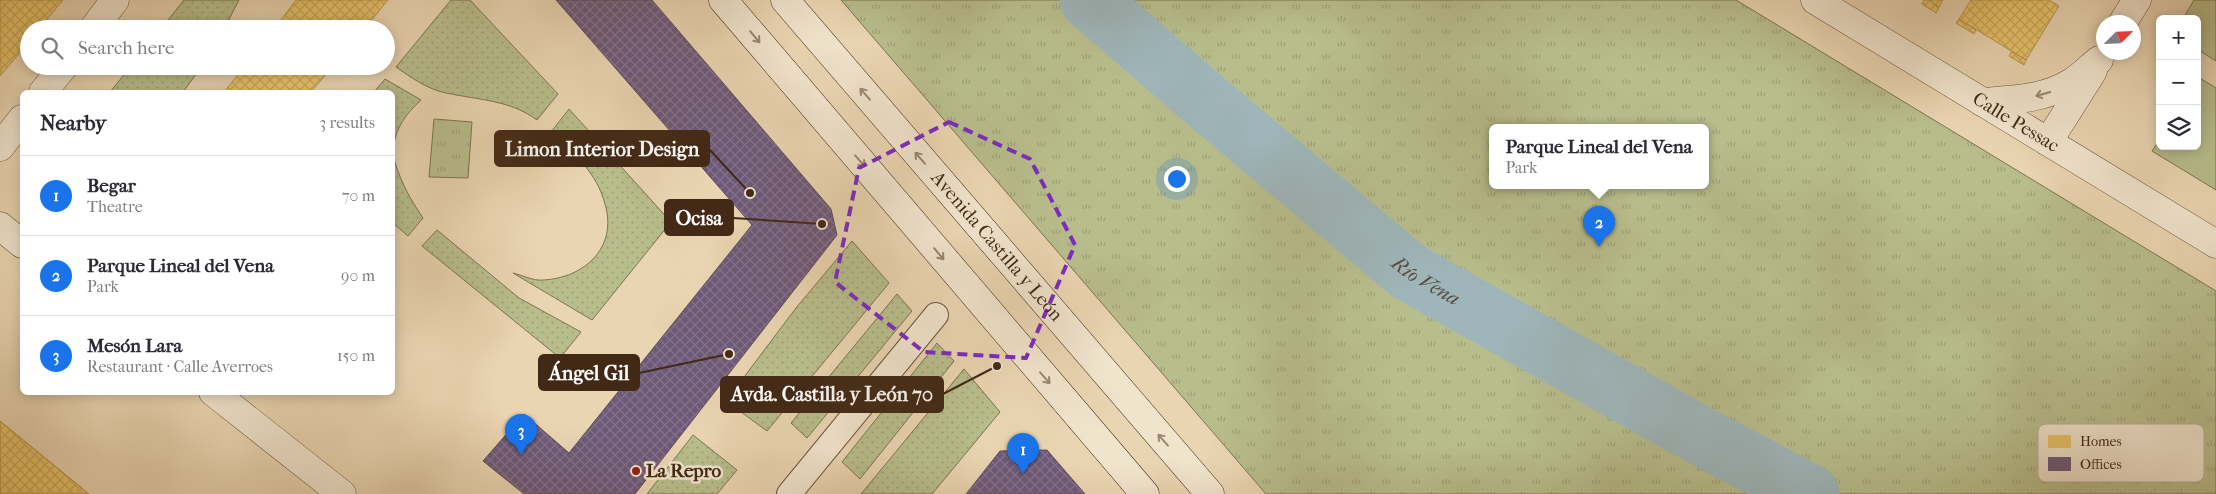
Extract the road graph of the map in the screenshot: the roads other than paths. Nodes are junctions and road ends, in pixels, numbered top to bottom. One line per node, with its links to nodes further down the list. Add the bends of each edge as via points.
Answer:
1 (116, 0): 7 (main road)
2 (723, 0): 23 (main road, one-way to 23)
3 (785, 0): 24 (main road, Avenida Castilla y León, one-way to 3)
4 (1815, 0): 12 (main road, Calle Pessac)
5 (2137, 0): 6 (main road)
6 (2127, 15)
7 (100, 20)
8 (2097, 60): 12 (main road, one-way to 12, via 2072,82 2047,94 2019,100)
9 (2099, 60): 14 (main road)
10 (57, 75): 11 (main road)
11 (45, 90)
12 (1982, 102): 14 (main road, Calle Pessac)
13 (20, 121): 15 (main road)
14 (2048, 142): 18 (main road, Calle Pessac)
15 (0, 147)
16 (0, 226): 17 (main road)
17 (20, 242)
18 (2216, 244)
19 (936, 315): 22 (street)
20 (217, 395): 21 (main road)
21 (342, 494)
22 (789, 494)
23 (1145, 494)
24 (1210, 494)

